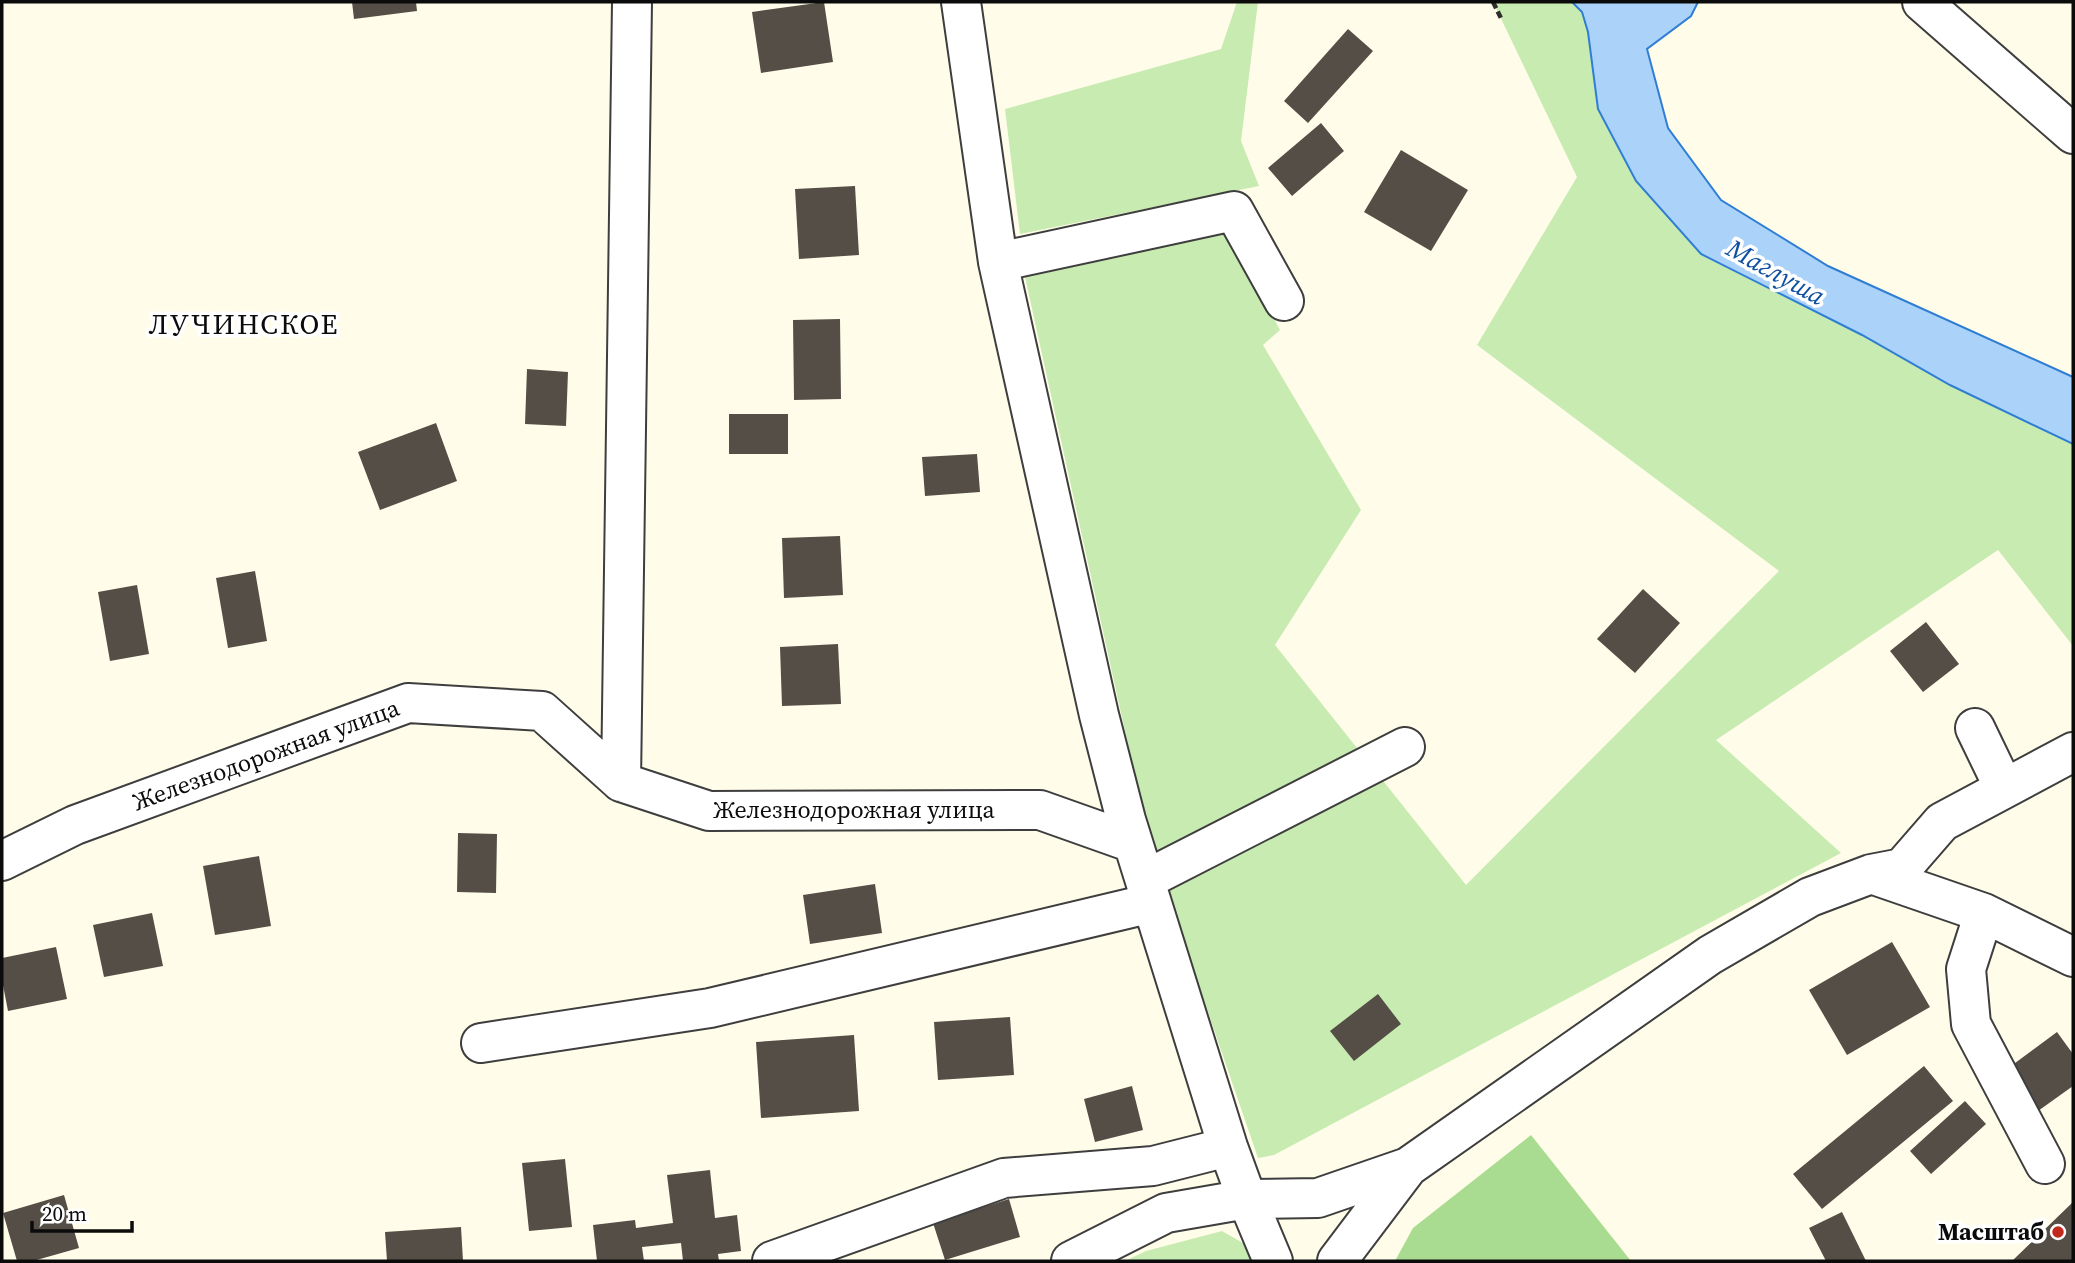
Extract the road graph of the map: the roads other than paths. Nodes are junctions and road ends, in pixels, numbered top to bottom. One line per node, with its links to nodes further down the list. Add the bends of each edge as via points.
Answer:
1 (632, 2): 10 (street)
2 (961, 2): 5 (street)
3 (1922, 2): 4 (street)
4 (2073, 134)
5 (998, 262): 6 (street, via 1234,211); 12 (street, via 1099,715)
6 (1284, 301)
7 (1975, 728): 11 (street)
8 (1405, 747): 15 (street)
9 (2073, 752): 11 (street)
10 (621, 782): 12 (street, Железнодорожная улица, via 709,811 1041,810); 13 (street, Железнодорожная улица, via 542,711 408,703 75,825)
11 (2004, 788): 14 (street, via 1942,822 1902,868)
12 (1133, 843): 15 (street)
13 (2, 861)
14 (1871, 874): 16 (street); 21 (street, via 1810,897 1710,955)
15 (1148, 891): 18 (street, via 710,1008); 19 (street)
16 (1984, 913): 17 (street); 20 (street, via 1966,969 1971,1024)
17 (2073, 957)
18 (481, 1043)
19 (1228, 1147): 22 (street); 23 (street, via 1153,1166 1004,1178)
20 (2045, 1164)
21 (1408, 1167): 22 (street, via 1318,1198); 26 (street)
22 (1247, 1199): 24 (street, via 1166,1213); 25 (street)
23 (772, 1261)
24 (1071, 1261)
25 (1273, 1261)
26 (1337, 1261)

